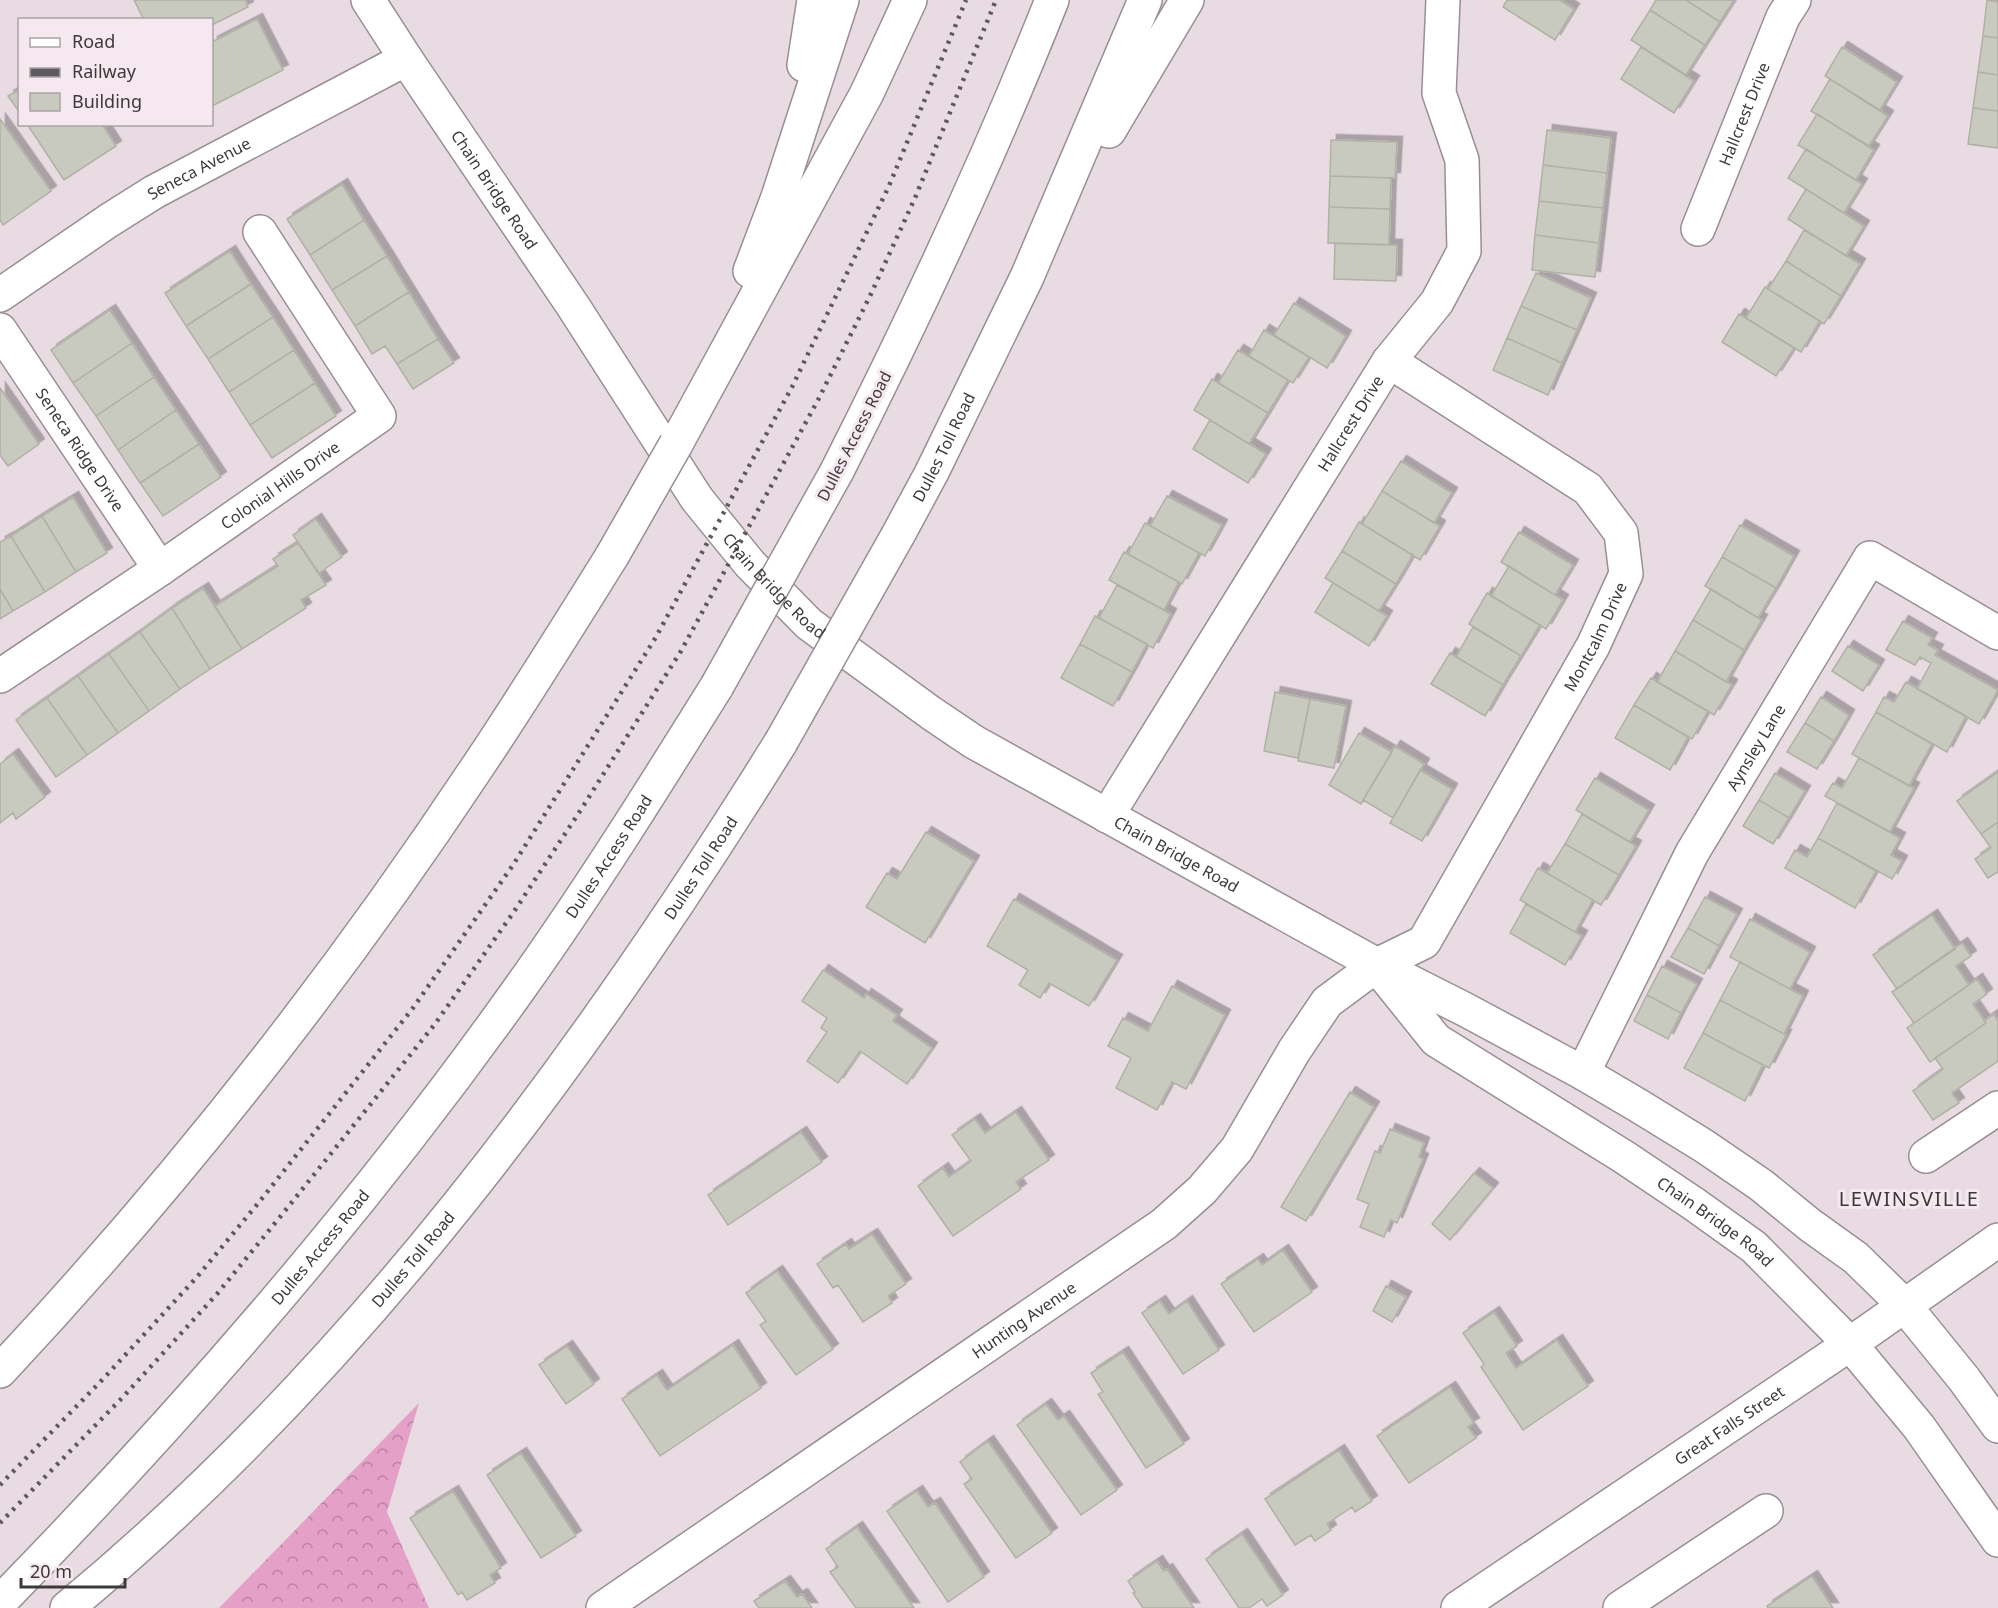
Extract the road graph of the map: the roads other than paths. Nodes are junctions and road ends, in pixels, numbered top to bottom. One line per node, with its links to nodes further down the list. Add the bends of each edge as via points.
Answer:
1 (368, 0): 10 (main road, Chain Bridge Road)
2 (814, 0): 11 (main road)
3 (842, 0): 11 (main road)
4 (910, 0): 16 (main road, via 867,93)
5 (1052, 0): 34 (main road, Dulles Access Road, bridge, via 924,296 837,471 717,686 627,832 521,986 332,1233 235,1348)
6 (1145, 0): 14 (main road, Dulles Toll Road)
7 (1187, 0): 14 (main road)
8 (1443, 0): 18 (main road, Hallcrest Drive, via 1438,93 1462,160 1464,251 1437,302)
9 (1794, 0): 12 (main road, Hallcrest Drive, via 1783,17)
10 (406, 59): 15 (main road, Seneca Avenue, via 154,192); 22 (main road, Chain Bridge Road, via 555,278 697,499 750,564 809,624 931,714)
11 (778, 196): 16 (main road)
12 (1698, 229)
13 (260, 232): 19 (main road, Colonial Hills Drive, via 379,416)
14 (1027, 277): 35 (main road, Dulles Toll Road, bridge, via 932,472 781,742 586,1036 465,1196 366,1315 239,1452)
15 (0, 296)
16 (732, 328): 30 (main road, bridge, via 676,444 612,555 421,850 308,1005 182,1165)
17 (0, 330): 19 (main road, Seneca Ridge Drive)
18 (1389, 362): 22 (main road, Hallcrest Drive); 23 (main road, Montcalm Drive, via 1588,489 1621,533 1626,574 1593,646 1424,942)
19 (160, 569): 21 (main road, Colonial Hills Drive)
20 (1998, 633): 24 (main road, Aynsley Lane, via 1870,558 1692,853)
21 (0, 676)
22 (1107, 816): 23 (main road, Chain Bridge Road)
23 (1377, 965): 24 (main road, Chain Bridge Road); 29 (main road, Chain Bridge Road, via 1436,1040 1624,1157 1754,1247); 36 (main road, Hunting Avenue, via 1326,1002 1237,1149 1202,1190 1164,1224)
24 (1583, 1073): 28 (main road, Chain Bridge Road, via 1761,1185 1857,1258)
25 (1998, 1108): 26 (main road)
26 (1926, 1156)
27 (1998, 1240): 28 (main road, Great Falls Street)
28 (1904, 1305): 29 (main road, Great Falls Street); 31 (main road, Chain Bridge Road)
29 (1850, 1344): 33 (main road, Chain Bridge Road, via 1919,1427); 37 (main road, Great Falls Street)
30 (0, 1371)
31 (1998, 1426)
32 (1766, 1511): 38 (main road)
33 (1998, 1540)
34 (0, 1602)
35 (68, 1608)
36 (603, 1608)
37 (1458, 1608)
38 (1620, 1608)

